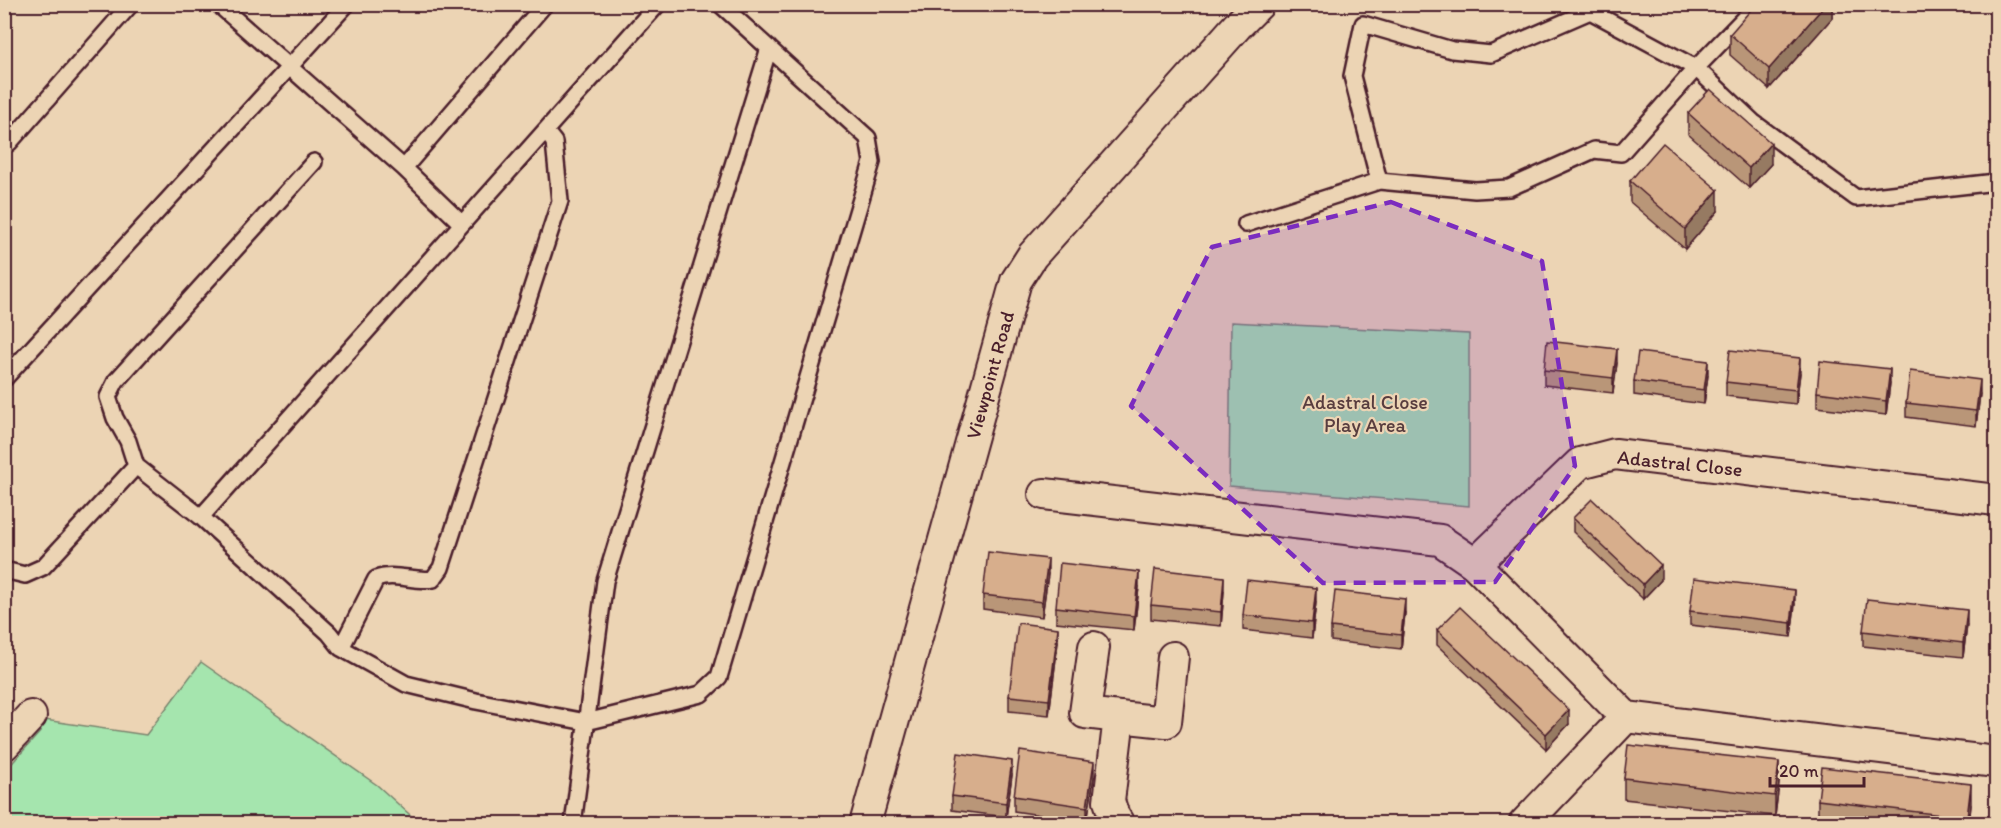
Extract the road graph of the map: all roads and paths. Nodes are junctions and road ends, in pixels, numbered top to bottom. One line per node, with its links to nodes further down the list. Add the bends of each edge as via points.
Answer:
1 (131, 4): 13 (lane)
2 (218, 4): 10 (lane)
3 (347, 4): 10 (lane)
4 (545, 4): 15 (lane)
5 (658, 4): 12 (lane)
6 (720, 4): 9 (lane)
7 (1259, 4): 37 (street, Viewpoint Road, via 1032,256 1016,281)
8 (1758, 4): 11 (lane)
9 (769, 48): 33 (lane, via 605,581); 33 (lane, via 868,138 872,162 719,677 701,694)
10 (289, 67): 15 (lane); 20 (lane)
11 (1696, 68): 16 (lane, via 1621,153 1594,150 1509,188 1475,190); 16 (lane, via 1590,11 1491,54 1452,50 1363,24 1352,76); 17 (lane, via 1753,122 1856,198)
12 (546, 132): 18 (lane); 28 (lane, via 554,142 560,201 441,568 433,579 376,579)
13 (9, 143)
14 (314, 162): 21 (lane, via 116,381 108,397)
15 (404, 168): 18 (lane)
16 (1379, 181): 19 (lane)
17 (1996, 182)
18 (462, 224): 24 (lane)
19 (1246, 224)
20 (4, 380)
21 (136, 466): 24 (lane); 26 (lane, via 43,567 25,575)
22 (1044, 494): 25 (street, via 1440,540)
23 (1996, 500): 25 (street, Adastral Close, via 1615,454 1580,463)
24 (201, 517): 28 (lane, via 330,633)
25 (1475, 564): 32 (street)
26 (4, 570)
27 (1094, 647): 31 (street, via 1085,713)
28 (341, 648): 33 (lane, via 406,684)
29 (1173, 657): 31 (street, via 1166,722)
30 (32, 716): 34 (street)
31 (1119, 717): 38 (street, via 1110,801)
32 (1626, 717): 35 (street); 39 (street)
33 (586, 722): 36 (lane)
34 (4, 745)
35 (1996, 762)
36 (573, 824)
37 (865, 824)
38 (1119, 824)
39 (1524, 824)

